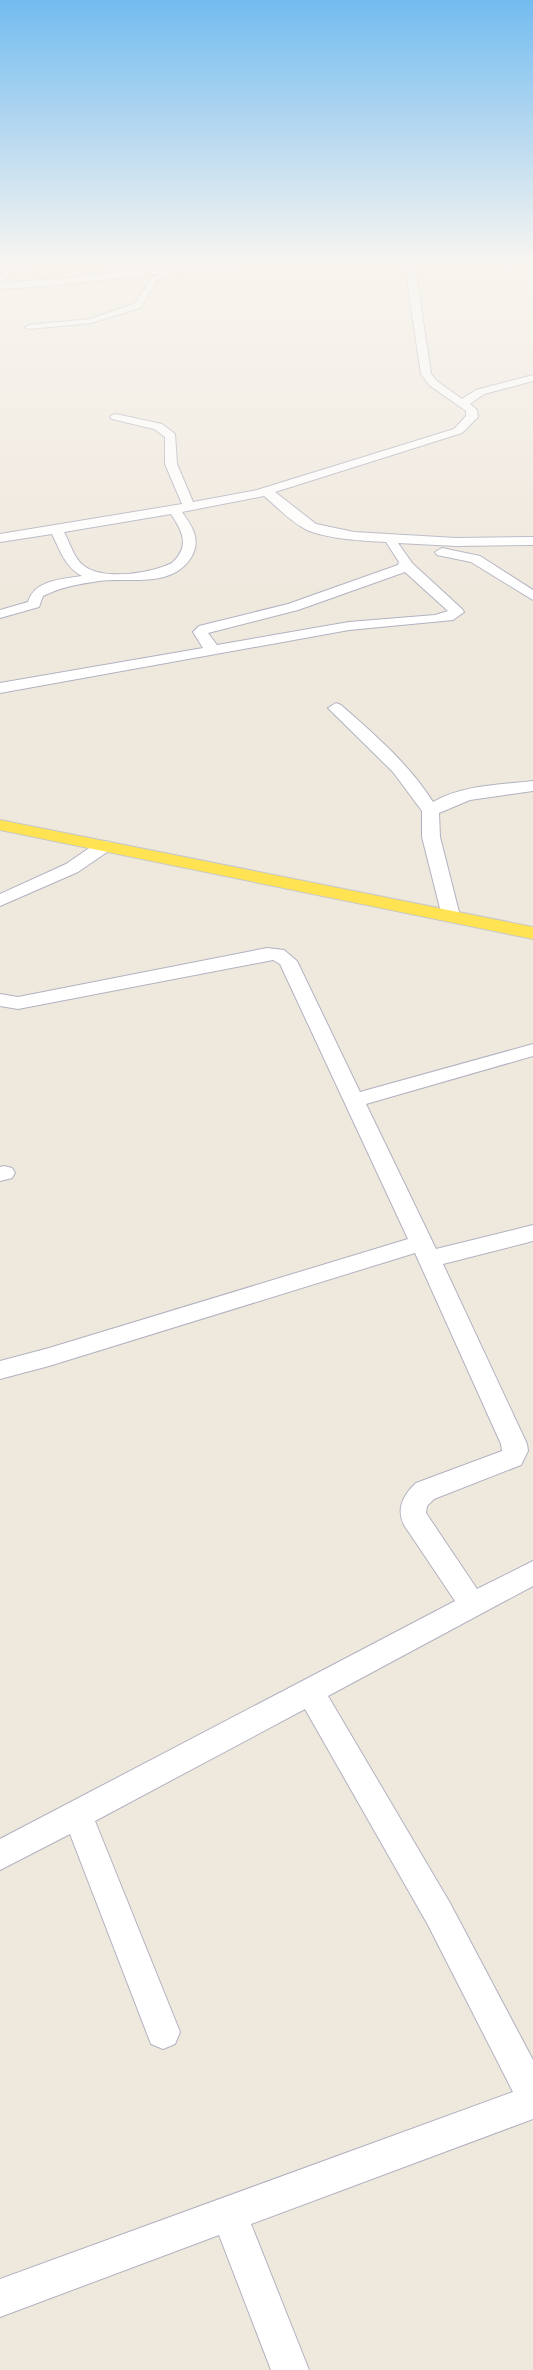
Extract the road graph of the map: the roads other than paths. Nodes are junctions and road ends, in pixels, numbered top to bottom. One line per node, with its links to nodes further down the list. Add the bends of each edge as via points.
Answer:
1 (426, 372): 3 (street, via 433,383)
2 (533, 378): 3 (street, via 480,392)
3 (463, 403): 5 (street, via 471,410 472,417 458,431)
4 (116, 416): 6 (street, via 158,426 171,436 171,464)
5 (266, 491): 6 (street); 10 (street, via 312,527)
6 (189, 507): 7 (street)
7 (174, 510): 8 (street); 13 (street, via 188,530 190,546 177,566 148,576)
8 (56, 529): 9 (street); 13 (street, via 79,569)
9 (0, 538)
10 (387, 541): 11 (street); 12 (street); 14 (street, via 475,559)
11 (533, 541)
12 (406, 565): 16 (street, via 293,607 204,629 200,632 211,647); 16 (street, via 457,612 442,618 349,626)
13 (100, 577): 15 (street, via 48,587 37,594 34,604 29,608)
14 (533, 596)
15 (0, 614)
16 (208, 651): 17 (street)
17 (0, 688)
18 (336, 708): 20 (street, via 402,769)
19 (533, 786): 20 (street, via 486,791 441,804)
20 (430, 811): 24 (street, via 431,837)
21 (0, 825): 22 (main road)
22 (104, 846): 23 (street, via 56,877); 24 (main road)
23 (0, 901)
24 (451, 916): 25 (main road)
25 (533, 933)
26 (0, 1000): 28 (street, via 18,1003 277,954 288,961)
27 (533, 1050): 28 (street)
28 (354, 1100): 30 (street)
29 (533, 1233): 30 (street)
30 (425, 1251): 31 (street); 33 (street, via 480,1368 515,1451 512,1458 426,1491 415,1500 412,1508 413,1517)
31 (0, 1370)
32 (533, 1573): 33 (street)
33 (473, 1605): 34 (street)
34 (310, 1691): 35 (street); 38 (street, via 439,1914)
35 (77, 1814): 36 (street); 37 (street)
36 (0, 1855)
37 (163, 2032)
38 (531, 2089): 39 (street)
39 (229, 2214): 40 (street); 41 (street)
40 (0, 2298)
41 (290, 2370)

